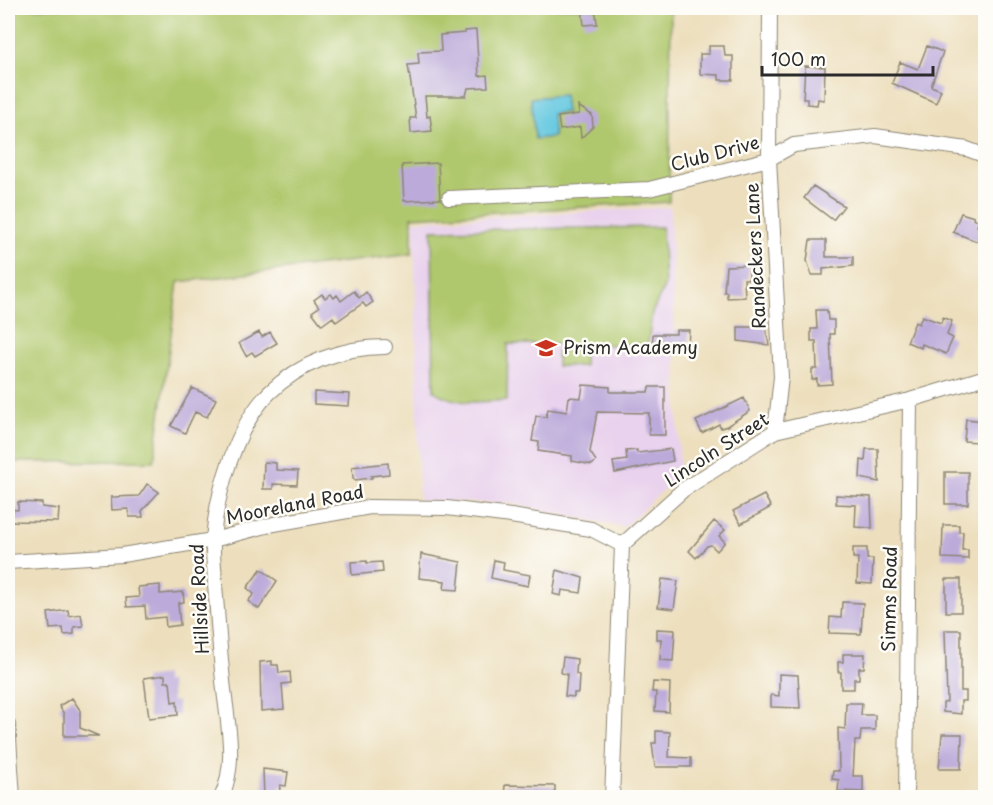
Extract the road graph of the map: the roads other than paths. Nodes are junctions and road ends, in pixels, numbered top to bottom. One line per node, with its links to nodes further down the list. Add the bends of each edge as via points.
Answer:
1 (770, 8): 3 (street, Randeckers Lane)
2 (986, 156): 3 (street, Club Drive, via 967,149 875,136 794,145)
3 (769, 159): 4 (street, Club Drive, via 649,189); 8 (street, Randeckers Lane, via 781,377)
4 (449, 198)
5 (385, 347): 9 (street, Hillside Road, via 363,347 305,366 260,402 237,443)
6 (986, 377): 7 (street, Lincoln Street)
7 (910, 400): 8 (street, Lincoln Street); 16 (street, Simms Road)
8 (775, 431): 10 (street, Lincoln Street, via 683,490)
9 (213, 540): 10 (street, Mooreland Road, via 274,524 370,507 511,516 591,529); 11 (street, Mooreland Road, via 122,555); 14 (street, Hillside Road, via 219,645 231,748)
10 (622, 545): 15 (street)
11 (8, 562)
12 (8, 724): 13 (street)
13 (13, 798)
14 (221, 798)
15 (612, 798)
16 (906, 798)

